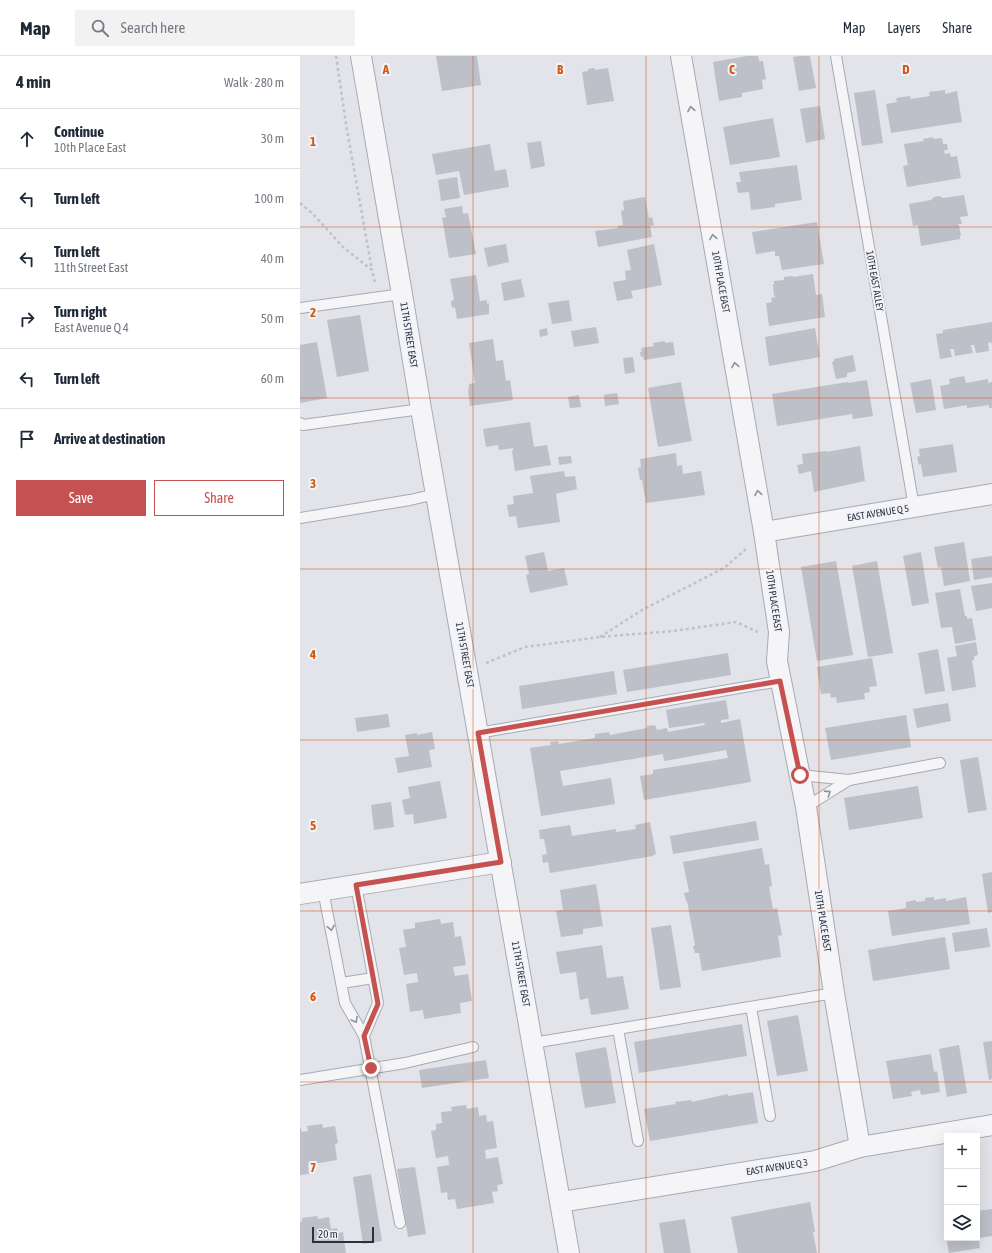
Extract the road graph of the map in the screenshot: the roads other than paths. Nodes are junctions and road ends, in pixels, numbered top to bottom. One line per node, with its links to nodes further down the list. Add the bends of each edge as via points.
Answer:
1 (361, 56): 4 (street, 11TH STREET EAST)
2 (681, 56): 12 (street, 10TH PLACE EAST, one-way to 2)
3 (836, 56): 10 (lane, 10TH EAST ALLEY)
4 (402, 294): 5 (lane); 6 (street, 11TH STREET EAST)
5 (300, 308)
6 (421, 409): 7 (lane); 8 (street, 11TH STREET EAST)
7 (300, 423)
8 (436, 494): 11 (lane); 14 (street, 11TH STREET EAST)
9 (992, 494): 10 (street, EAST AVENUE Q 5)
10 (914, 507): 12 (street, EAST AVENUE Q 5)
11 (300, 518)
12 (764, 532): 13 (street, 10TH PLACE EAST, via 779,632 777,661)
13 (780, 681): 14 (lane); 16 (street, 10TH PLACE EAST)
14 (478, 733): 19 (street, 11TH STREET EAST)
15 (940, 763): 17 (lane)
16 (800, 775): 17 (lane); 18 (street, 10TH PLACE EAST)
17 (849, 780): 18 (lane, one-way to 17)
18 (806, 807): 25 (street, 10TH PLACE EAST)
19 (501, 862): 20 (street); 29 (street, 11TH STREET EAST)
20 (356, 885): 21 (street); 23 (lane)
21 (323, 890): 22 (street); 24 (lane, one-way to 24)
22 (300, 894)
23 (373, 978): 24 (lane); 28 (lane, via 378,1004)
24 (342, 984): 28 (lane, one-way to 28, via 345,1003)
25 (834, 993): 26 (lane); 36 (street, 10TH PLACE EAST)
26 (751, 1007): 27 (lane); 33 (lane)
27 (618, 1029): 29 (lane); 35 (lane)
28 (364, 1036): 31 (lane)
29 (533, 1043): 37 (street, 11TH STREET EAST)
30 (473, 1047): 31 (lane)
31 (371, 1068): 32 (lane); 38 (lane)
32 (300, 1080)
33 (770, 1116)
34 (992, 1125): 36 (street, EAST AVENUE Q 3)
35 (638, 1141)
36 (860, 1147): 37 (street, EAST AVENUE Q 3, via 815,1161)
37 (561, 1202): 39 (street, 11TH STREET EAST)
38 (400, 1222)
39 (569, 1253)

